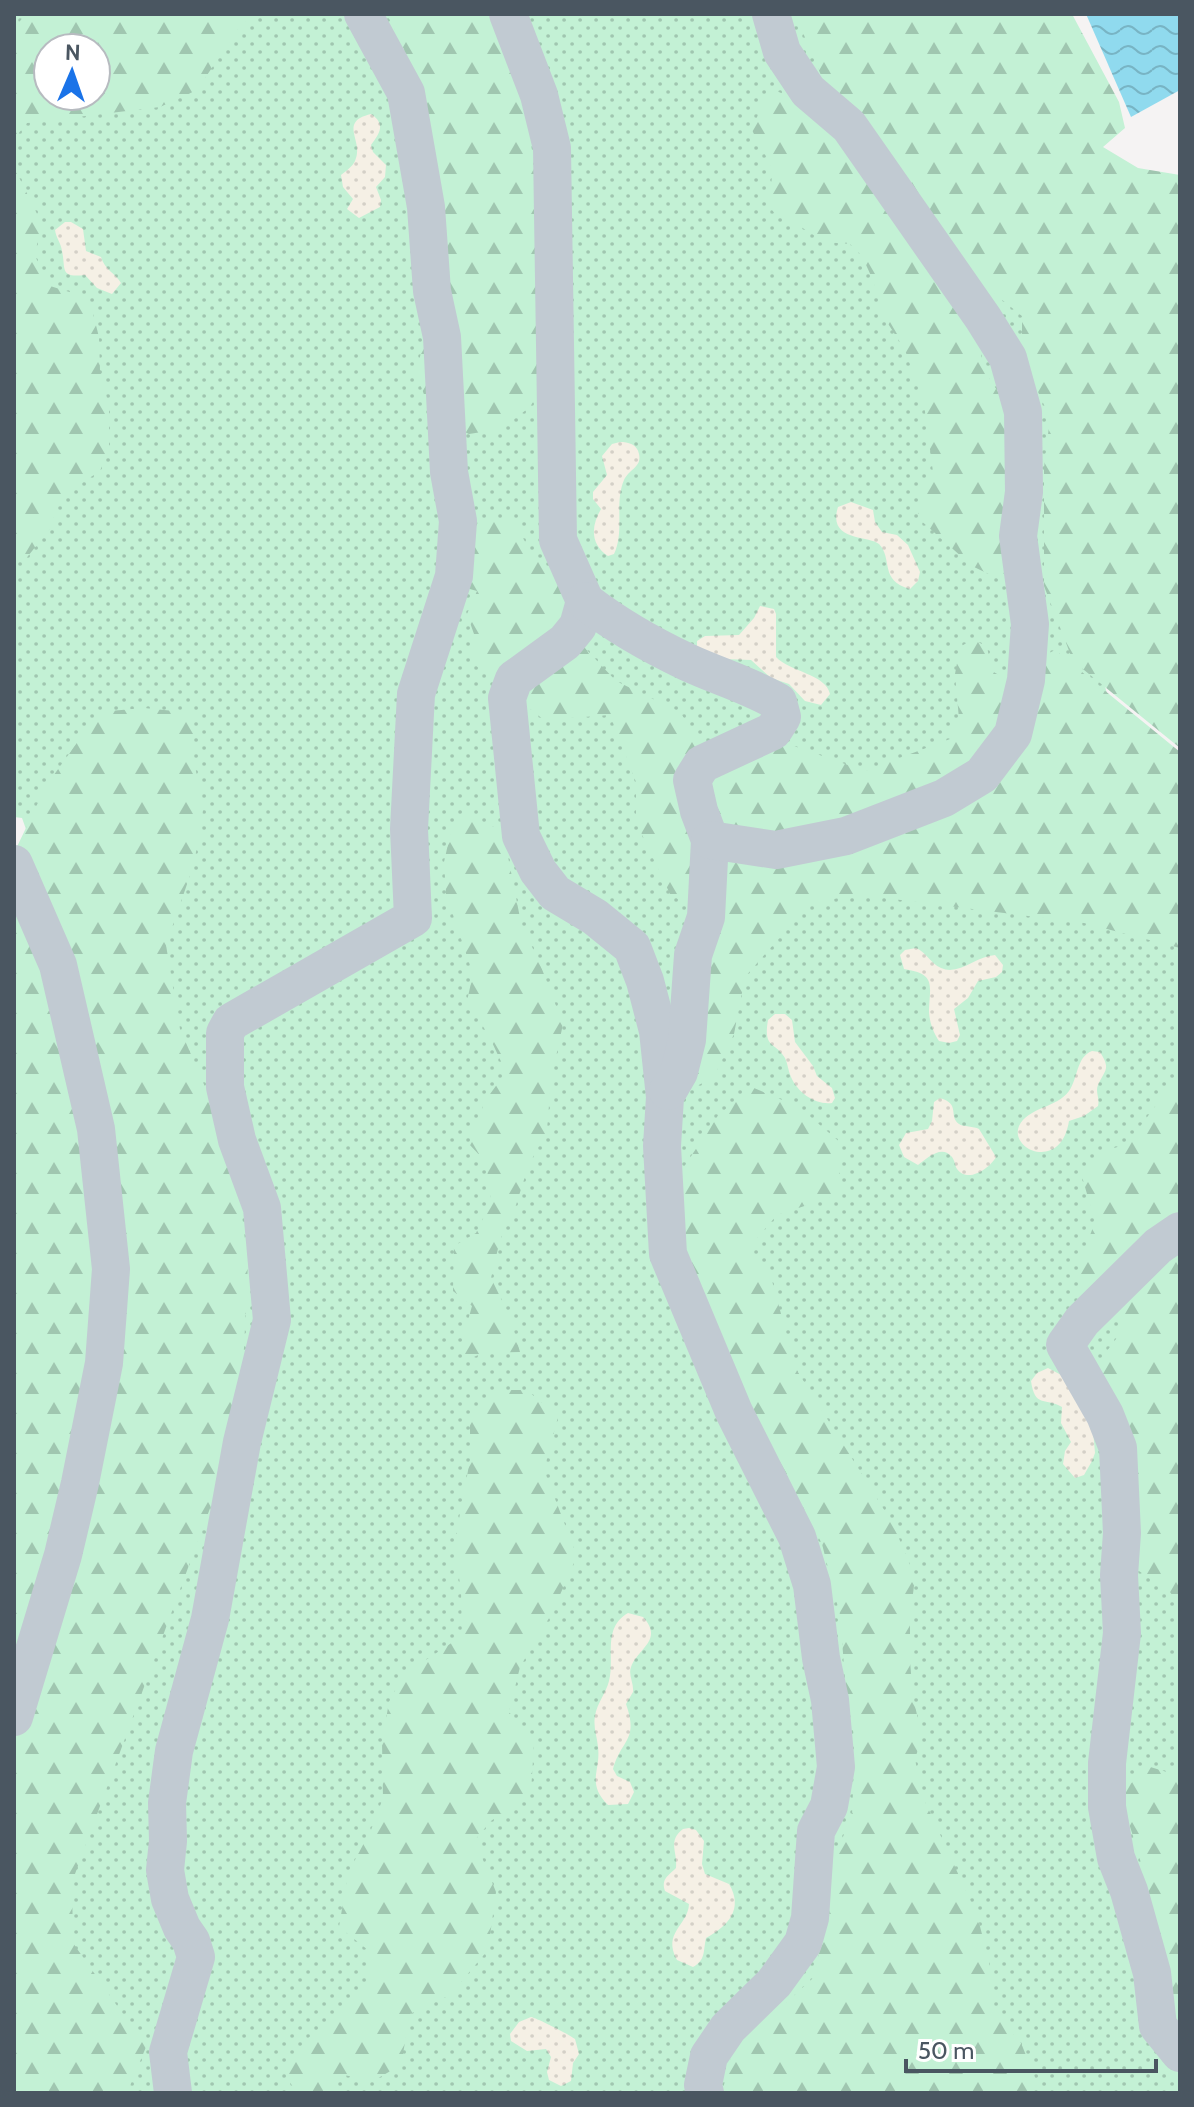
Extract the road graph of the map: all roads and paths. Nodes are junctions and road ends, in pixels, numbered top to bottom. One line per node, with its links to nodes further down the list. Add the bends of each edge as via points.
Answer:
1 (363, 14): 11 (street, via 406,93 426,207 458,521 454,576 416,694 409,829 413,918 231,1022 225,1033 225,1087 237,1140 262,1208 272,1320 242,1442 210,1619 174,1751 167,1803 165,1870 170,1899 196,1957 168,2052)
2 (508, 14): 4 (street, via 539,95 552,148 558,540)
3 (771, 14): 5 (street, via 782,52 808,91 849,126 1008,358 1023,412 1024,492 1018,536 1030,624 1026,680 1013,734 982,775 944,798 846,836 776,850)
4 (585, 601): 5 (street, via 684,661 778,702 782,717 773,731 702,764 692,780); 7 (street, via 578,626 565,642 514,679 507,698 521,836 555,893 632,947 658,1031)
5 (710, 840): 7 (street, via 706,917 693,955 687,1040 679,1072)
6 (14, 864): 9 (street, via 58,965 96,1129 111,1269 104,1363 80,1483)
7 (665, 1097): 12 (street, via 668,1254 734,1412 797,1537 812,1585 836,1767 829,1806 816,1831 810,1918 803,1943 709,2056)
8 (1180, 1231): 10 (street, via 1082,1321 1065,1345 1118,1448 1122,1633 1107,1807 1116,1858 1152,1973 1158,2026)
9 (14, 1717)
10 (1180, 2053)
11 (173, 2093)
12 (705, 2093)

